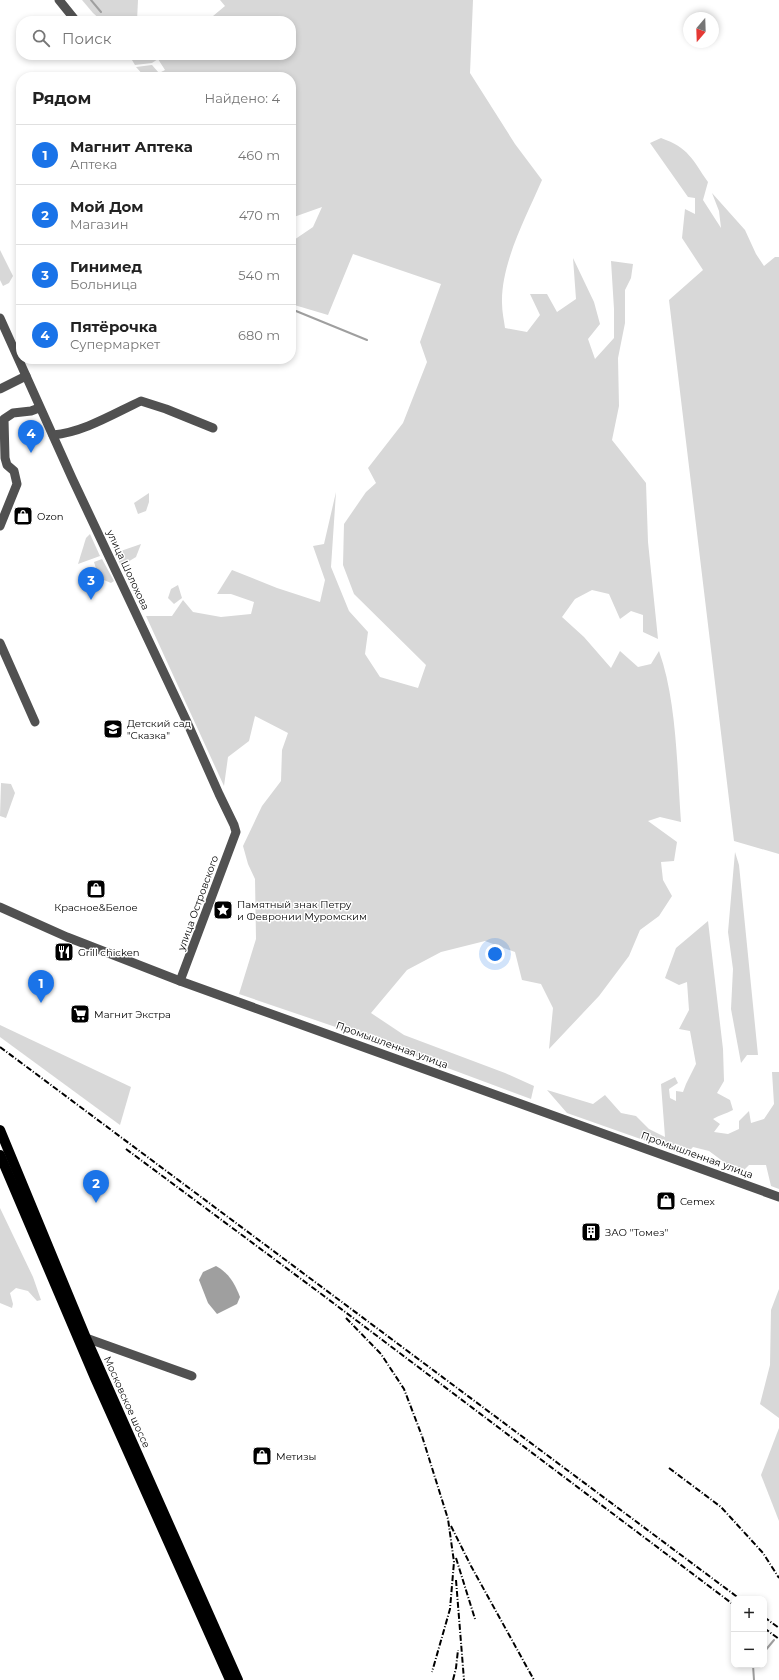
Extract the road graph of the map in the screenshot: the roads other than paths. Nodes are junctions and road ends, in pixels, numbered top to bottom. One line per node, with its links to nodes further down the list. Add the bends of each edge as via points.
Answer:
1 (59, 0): 2 (street)
2 (72, 16)
3 (0, 318): 4 (street, улица Шолохова)
4 (16, 354)
5 (21, 364): 6 (street, улица Шолохова)
6 (26, 376): 7 (street); 8 (street, улица Шолохова)
7 (0, 389)
8 (39, 408): 10 (street, улица Шолохова); 11 (street, via 13,413 4,419 5,458 7,465 14,471 16,484)
9 (213, 428): 10 (street, via 141,401 67,434)
10 (53, 435): 14 (street, улица Шолохова, via 184,714)
11 (0, 526)
12 (0, 643): 13 (street)
13 (35, 722)
14 (236, 832): 16 (street, улица Островского)
15 (0, 907): 16 (street, Промышленная улица)
16 (180, 981): 19 (street, Промышленная улица)
17 (0, 1130): 20 (main road, Московское шоссе)
18 (0, 1154): 20 (main road, Московское шоссе)
19 (779, 1197)
20 (82, 1339): 21 (street); 22 (main road, Московское шоссе); 23 (main road, Московское шоссе)
21 (192, 1376)
22 (230, 1680)
23 (238, 1680)

